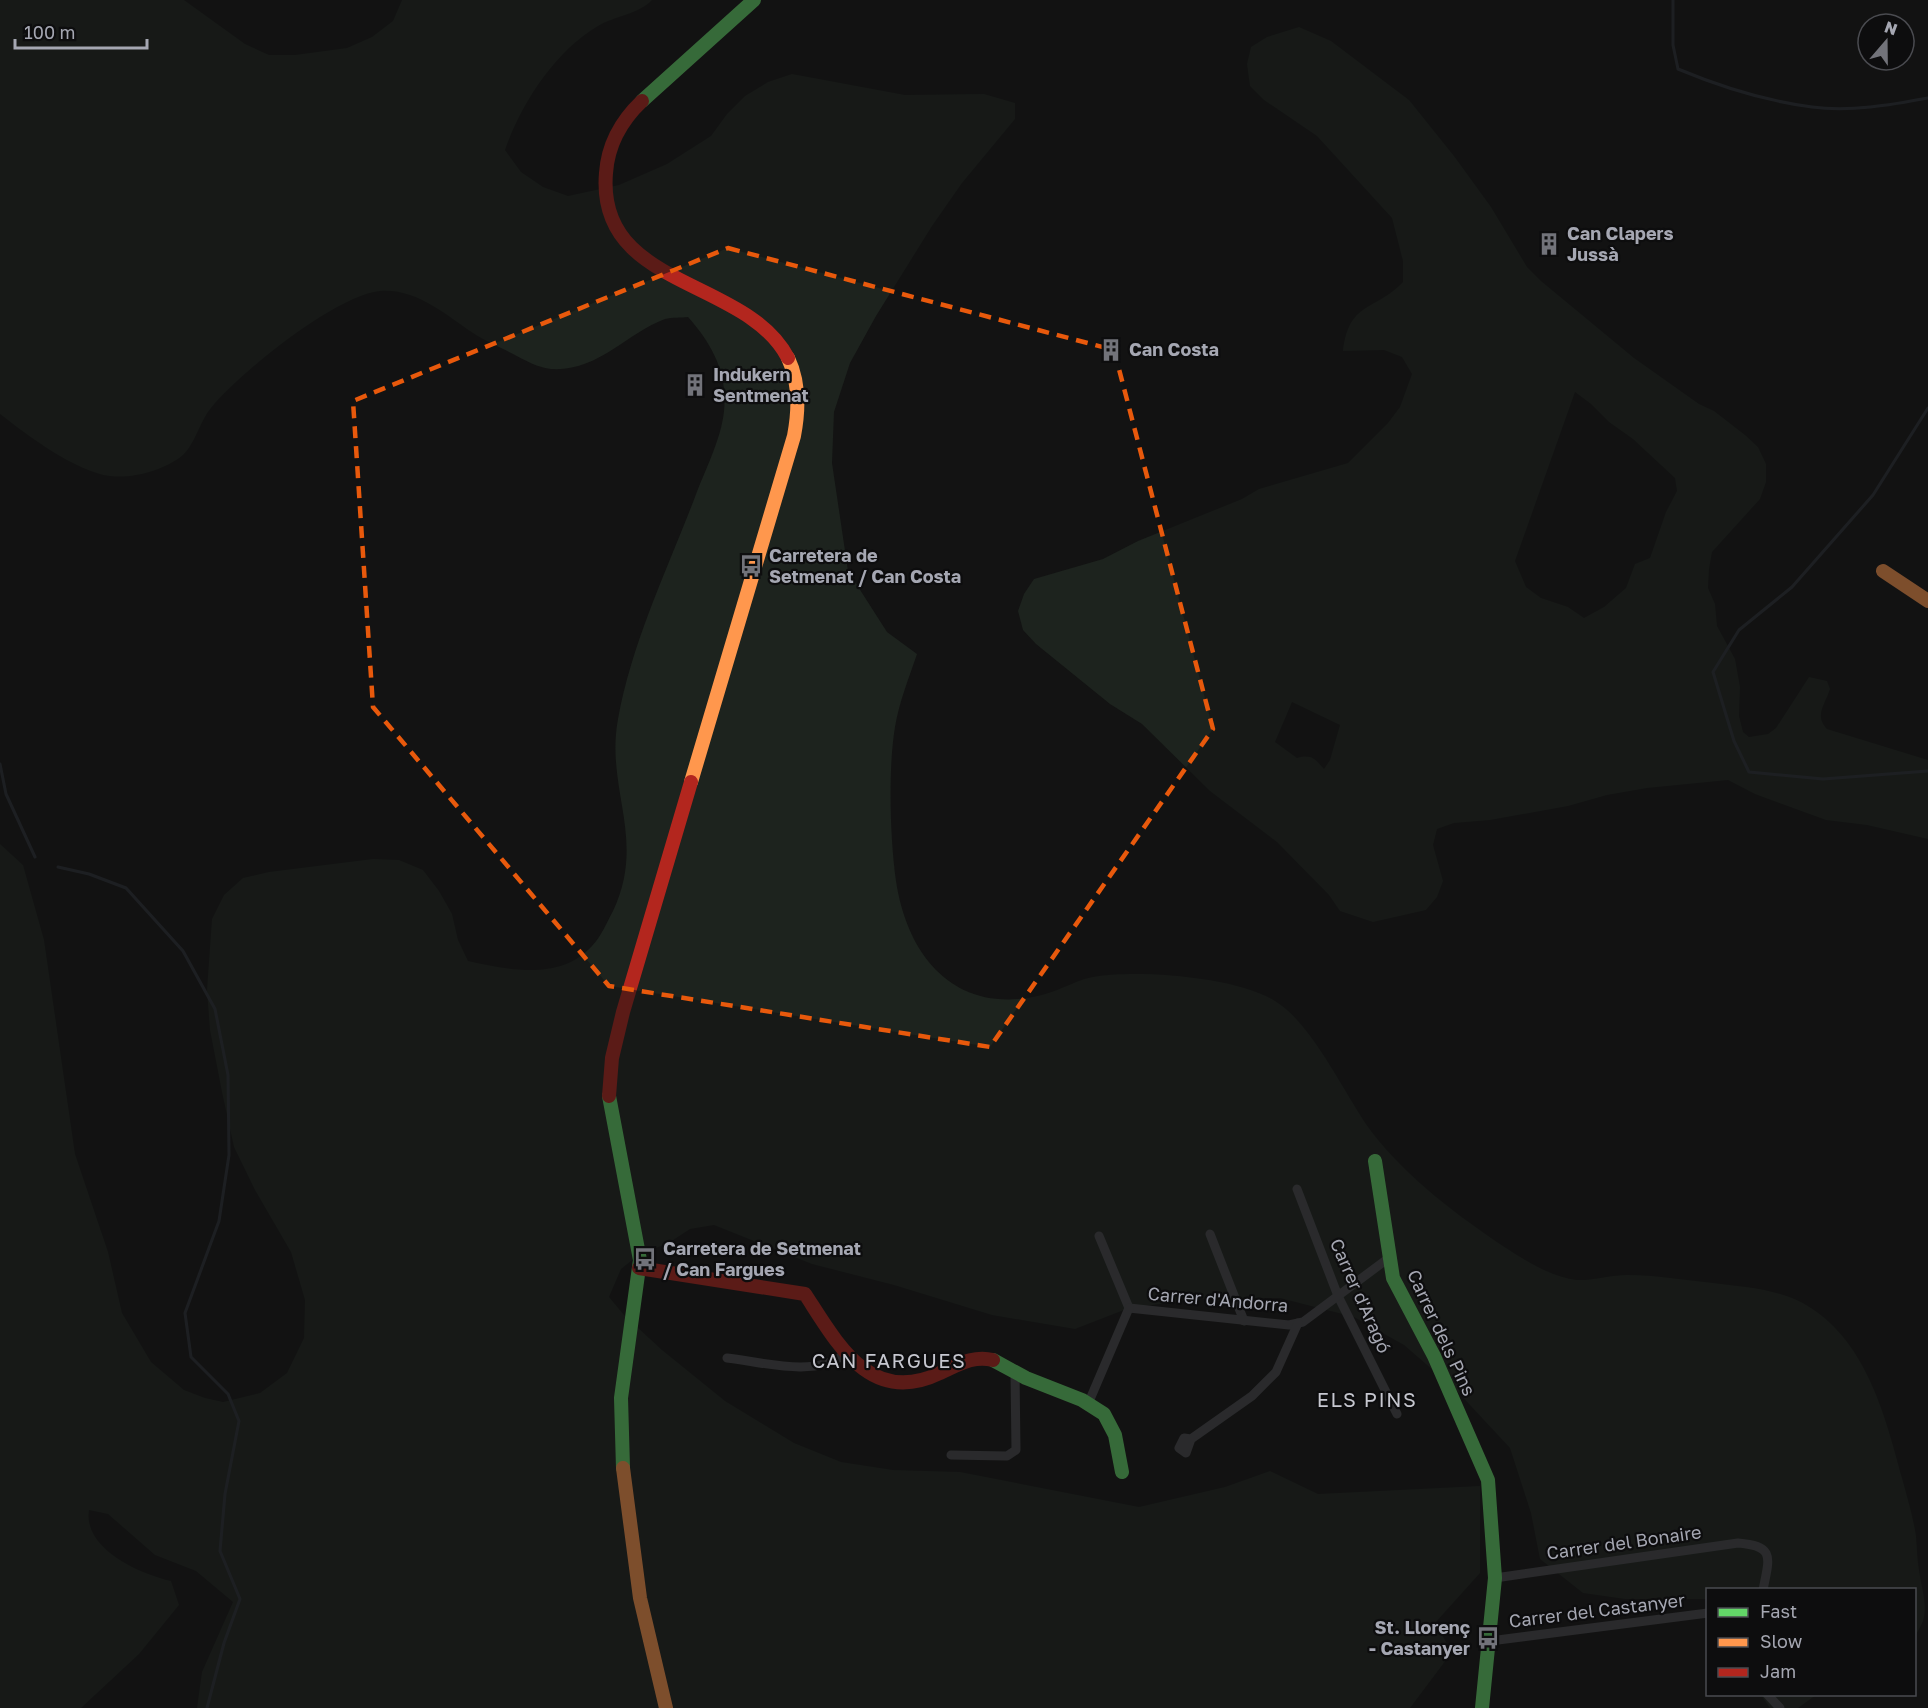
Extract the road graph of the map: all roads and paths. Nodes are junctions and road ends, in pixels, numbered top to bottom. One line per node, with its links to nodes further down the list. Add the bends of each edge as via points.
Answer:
1 (754, 0): 9 (main road, via 627,115 614,137 605,165 610,216 624,243 648,262 760,326 777,342 797,383 798,416 612,1058 610,1116 633,1213)
2 (1883, 571): 3 (main road)
3 (1928, 601)
4 (1375, 1161): 8 (main road, Carrer dels Pins)
5 (1297, 1189): 10 (street, Carrer d'Aragó)
6 (1210, 1234): 12 (street)
7 (1099, 1236): 11 (street)
8 (1390, 1257): 10 (street, Carrer d'Andorra); 22 (main road, Carrer dels Pins, via 1400,1295 1434,1356 1488,1479)
9 (639, 1268): 14 (main road, via 805,1294); 27 (main road, via 621,1398 621,1450 640,1598)
10 (1338, 1296): 13 (street, Carrer d'Andorra); 18 (street, Carrer d'Aragó)
11 (1129, 1308): 12 (street, Carrer d'Andorra); 17 (street)
12 (1244, 1321): 13 (street, Carrer d'Andorra)
13 (1298, 1323): 19 (street, via 1276,1372 1252,1396)
14 (845, 1354): 15 (street, via 832,1364 812,1367); 16 (main road, via 859,1367 884,1379 910,1382 958,1362 983,1358 1000,1361)
15 (727, 1358)
16 (1015, 1373): 17 (main road); 20 (street, via 1016,1450 1007,1456)
17 (1088, 1404): 21 (main road, via 1111,1422)
18 (1397, 1414)
19 (1191, 1439)
20 (951, 1455)
21 (1122, 1472)
22 (1495, 1578): 23 (street, Carrer del Bonaire, via 1738,1543 1758,1544 1765,1550 1769,1561); 25 (main road, Carrer dels Pins)
23 (1764, 1588)
24 (1706, 1613): 25 (street, Carrer del Castanyer)
25 (1490, 1641): 28 (main road, Carrer dels Pins)
26 (1768, 1696): 29 (street)
27 (666, 1708)
28 (1482, 1708)
29 (1780, 1708)

